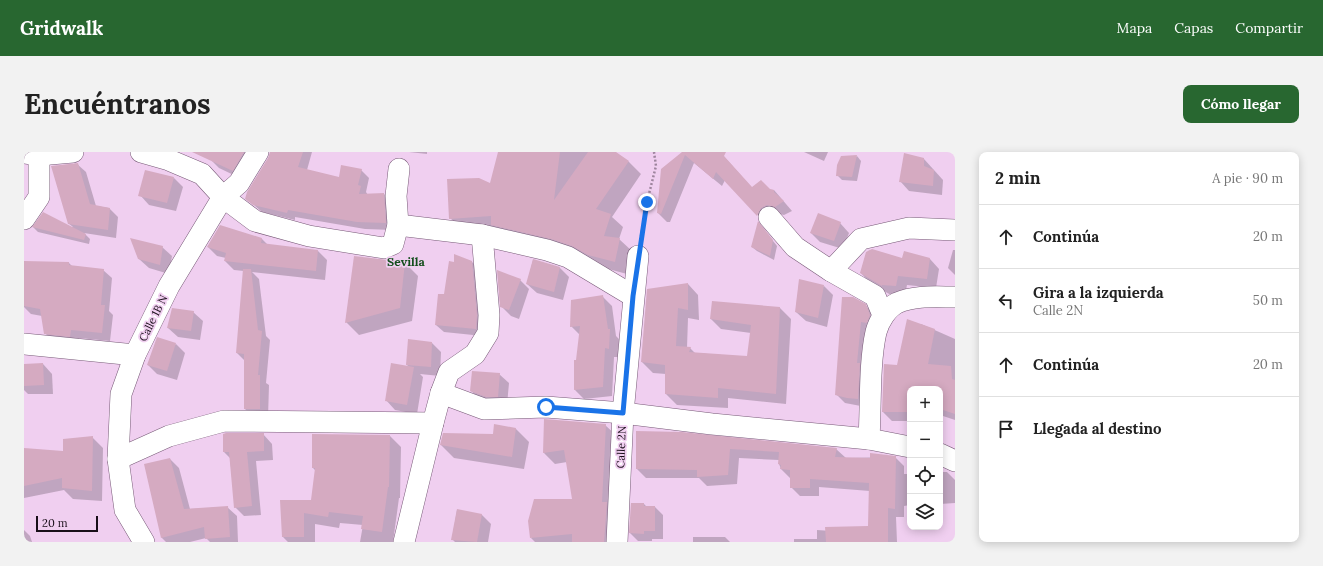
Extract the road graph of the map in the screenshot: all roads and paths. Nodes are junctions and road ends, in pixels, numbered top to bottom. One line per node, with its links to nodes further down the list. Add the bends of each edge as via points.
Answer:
1 (73, 152): 5 (street)
2 (141, 152): 7 (street, via 202,174)
3 (258, 152): 7 (street, Calle 1B N, via 239,183)
4 (654, 152): 13 (path, via 656,166)
5 (31, 154): 9 (street, via 40,197)
6 (399, 169): 10 (street, via 396,196)
7 (223, 197): 10 (street, via 255,221 348,244 384,248 393,244); 19 (street, Calle 1B N, via 169,286)
8 (769, 217): 14 (street, via 795,247)
9 (24, 219)
10 (398, 225): 12 (street)
11 (955, 230): 14 (street, via 909,228 861,239)
12 (482, 235): 15 (street, via 568,257); 20 (street, via 489,315 488,333 475,354 449,372)
13 (638, 256): 15 (street, Calle 2N)
14 (831, 271): 17 (street, via 875,296)
15 (633, 296): 21 (street, Calle 2N)
16 (955, 297): 17 (street, via 918,298 896,303)
17 (883, 315): 23 (street, via 876,330)
18 (24, 344): 19 (street)
19 (135, 355): 26 (street, Calle 1B N, via 121,394)
20 (441, 393): 21 (street, via 484,409 546,407); 22 (street)
21 (623, 413): 23 (street); 30 (street, Calle 2N)
22 (433, 423): 26 (street, via 224,421 169,436); 29 (street)
23 (869, 439): 24 (street)
24 (907, 446)
25 (943, 456): 27 (street)
26 (118, 460): 28 (street, Calle 1B N, via 125,510)
27 (955, 462)
28 (144, 542)
29 (404, 542)
30 (617, 542)

